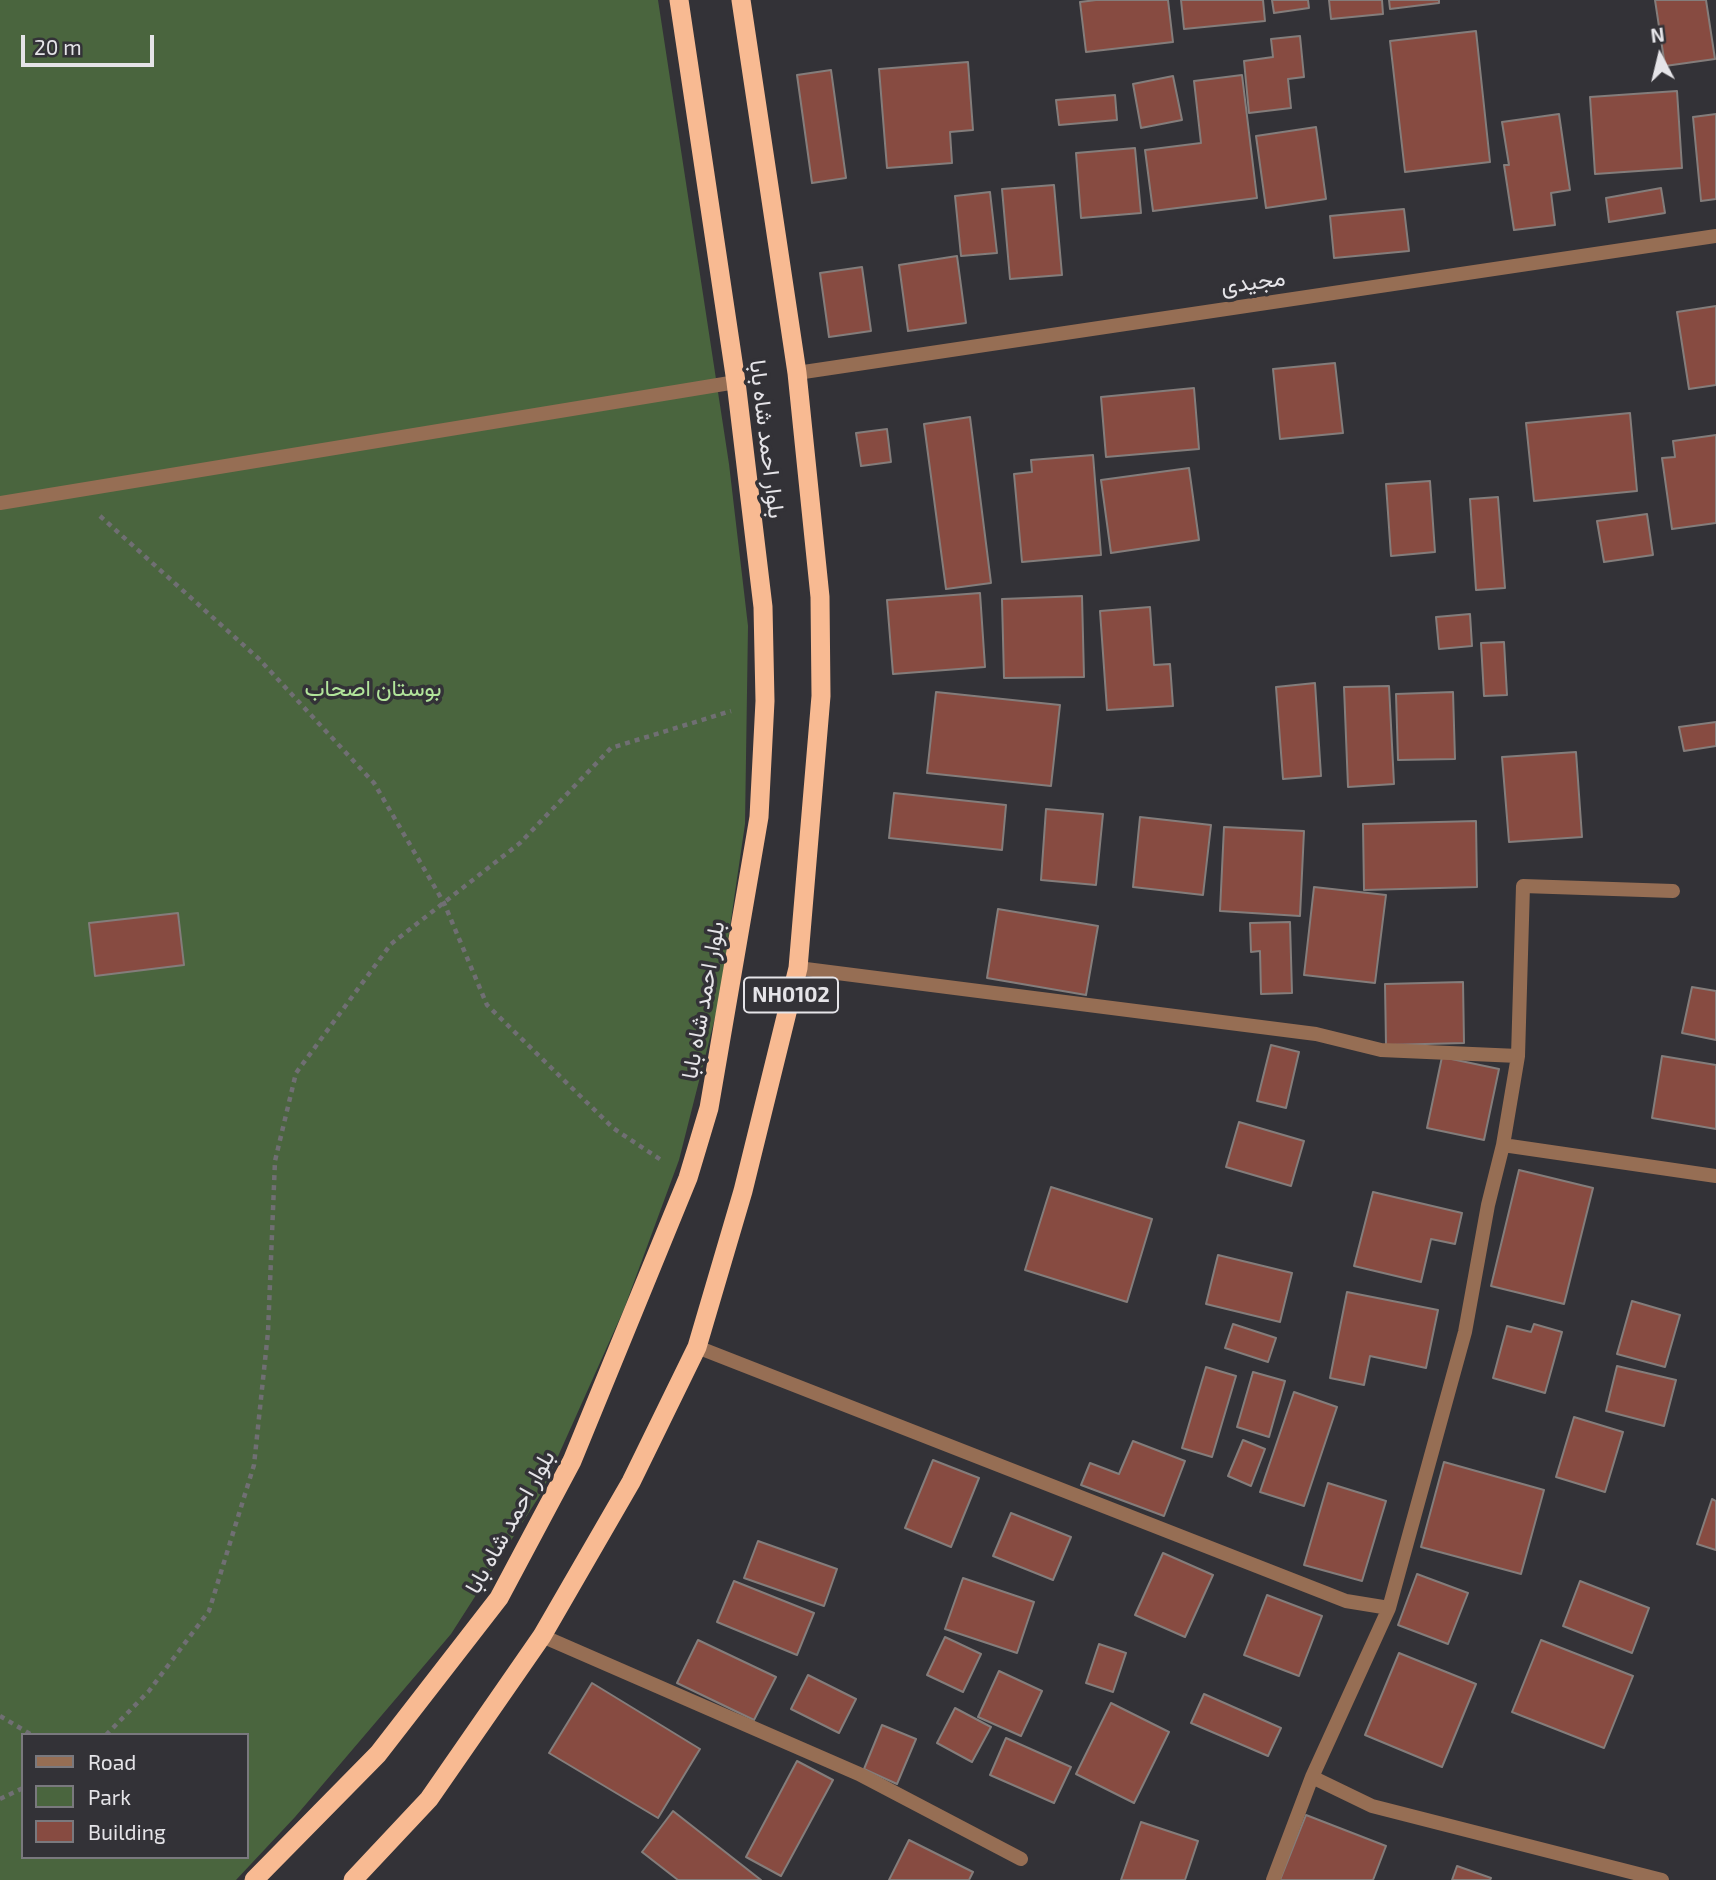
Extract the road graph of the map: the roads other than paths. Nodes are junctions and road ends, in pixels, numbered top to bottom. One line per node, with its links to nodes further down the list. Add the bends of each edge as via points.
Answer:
1 (679, 0): 5 (highway, بلوار احمد شاه بابا / NH0102)
2 (741, 0): 4 (highway, بلوار احمد شاه بابا / NH0102)
3 (1716, 236): 4 (street, مجیدی)
4 (797, 373): 8 (highway, بلوار احمد شاه بابا / NH0102, via 820,597 821,696)
5 (736, 382): 6 (street); 17 (highway, بلوار احمد شاه بابا / NH0102, via 763,607 765,701 759,817 709,1108 688,1178 572,1461 499,1598 378,1754)
6 (0, 503)
7 (1673, 891): 9 (street, via 1523,886)
8 (798, 968): 9 (street, via 1316,1034 1381,1050); 12 (highway, بلوار احمد شاه بابا / NH0102, via 743,1191)
9 (1518, 1056): 10 (street)
10 (1503, 1145): 11 (street); 13 (street, via 1465,1332)
11 (1716, 1176)
12 (697, 1347): 13 (street, via 1346,1601); 14 (highway, بلوار احمد شاه بابا / NH0102, via 631,1482)
13 (1389, 1608): 15 (street)
14 (542, 1636): 16 (street, via 859,1774); 18 (highway, بلوار احمد شاه بابا / NH0102, via 429,1799)
15 (1312, 1777): 19 (street); 20 (street, via 1372,1806)
16 (1021, 1859)
17 (254, 1880)
18 (353, 1880)
19 (1273, 1880)
20 (1662, 1880)

